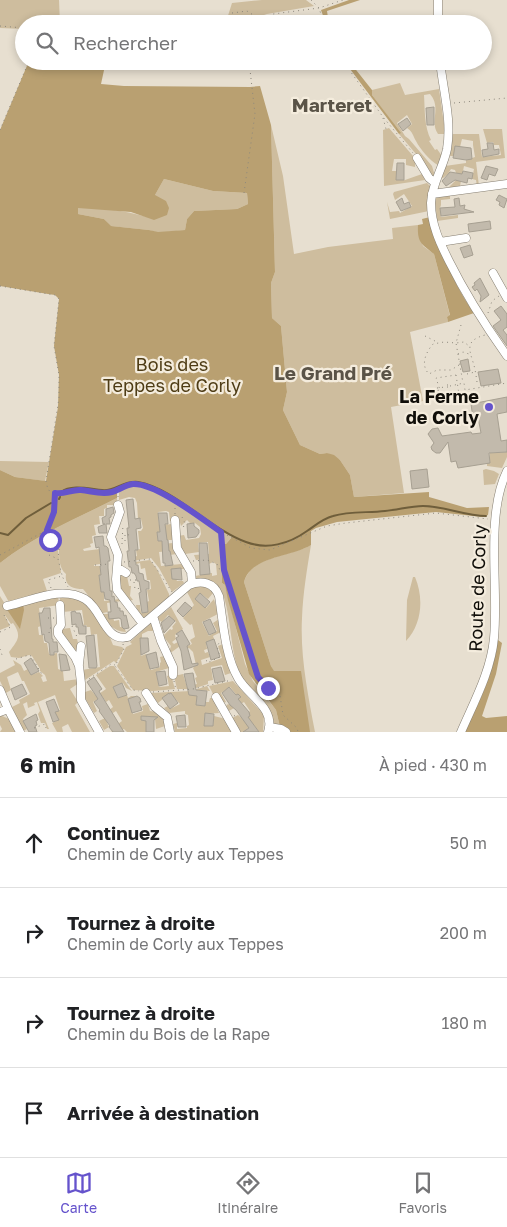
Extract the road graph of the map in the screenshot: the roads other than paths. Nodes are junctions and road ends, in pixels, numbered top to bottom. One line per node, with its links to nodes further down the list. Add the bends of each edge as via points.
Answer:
1 (438, 0): 2 (street)
2 (438, 15)
3 (441, 70): 5 (street, via 448,136 447,150)
4 (417, 158): 5 (street)
5 (434, 182): 7 (street)
6 (507, 184): 7 (street)
7 (432, 194): 9 (street, via 432,213)
8 (466, 238): 9 (street)
9 (440, 242): 12 (street, via 466,295)
10 (493, 273): 11 (street)
11 (506, 296)
12 (507, 356)
13 (507, 471): 37 (street, Route de Corly, via 499,490 495,515 494,640 486,672)
14 (118, 505): 16 (street, via 120,512 111,537)
15 (178, 518): 18 (street, via 177,548)
16 (118, 565): 17 (street); 22 (street, via 118,592)
17 (128, 577)
18 (192, 583): 21 (street); 31 (street, via 208,583 218,592 231,663 246,690 265,708 269,716)
19 (60, 605): 24 (street, via 58,634)
20 (7, 606): 22 (street, via 52,594 73,595 91,603 114,636 121,639)
21 (153, 616): 22 (street); 25 (street, via 173,667)
22 (143, 624)
23 (81, 646): 24 (street)
24 (79, 666): 33 (street, via 81,700)
25 (173, 676)
26 (0, 690): 29 (street)
27 (146, 692): 34 (street, via 155,707 167,717)
28 (213, 694): 35 (street)
29 (8, 709): 30 (street); 32 (street)
30 (0, 712)
31 (268, 730): 36 (street)
32 (20, 732)
33 (99, 732)
34 (170, 732)
35 (236, 732)
36 (286, 732)
37 (461, 732)

